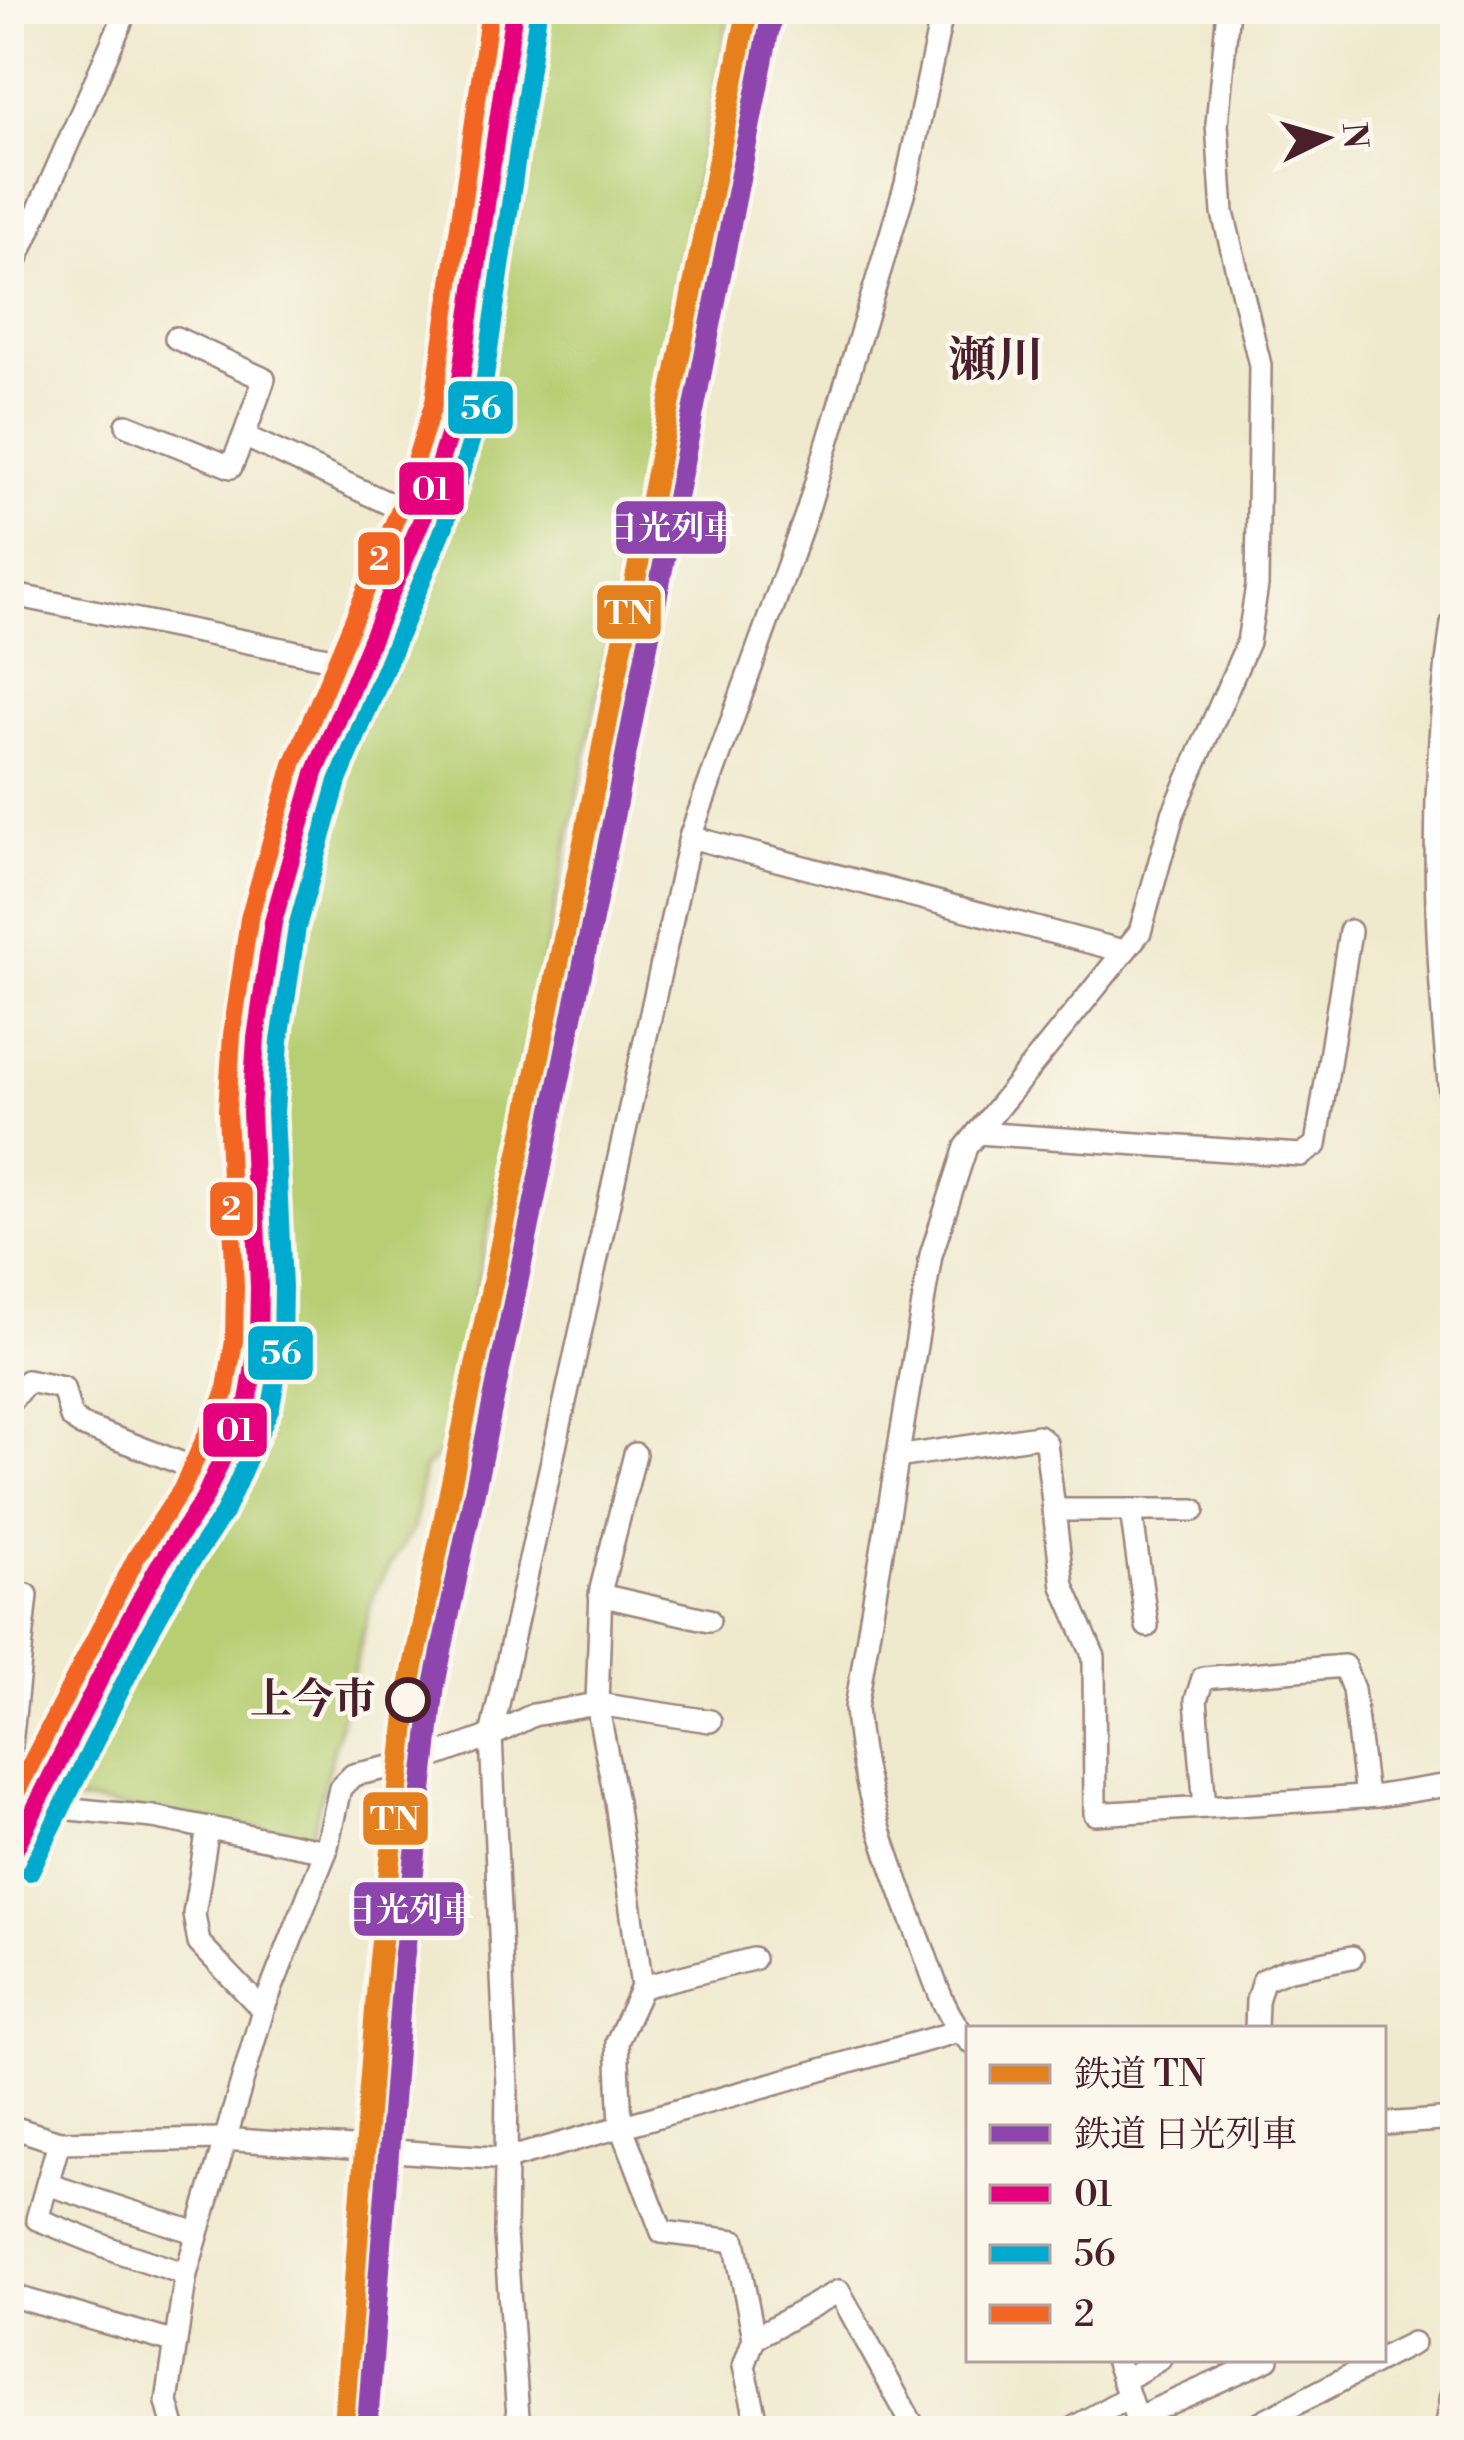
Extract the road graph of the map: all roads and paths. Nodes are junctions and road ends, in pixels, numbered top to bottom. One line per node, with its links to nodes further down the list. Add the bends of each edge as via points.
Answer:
1 (127, 9): 5 (street)
2 (514, 9): 9 (highway, via 466,361)
3 (943, 9): 13 (street, via 906,184 814,490)
4 (1228, 9): 15 (street, via 1217,124 1223,213 1261,365 1257,586 1248,642 1173,814 1140,932)
5 (9, 277)
6 (176, 338): 8 (street, via 264,379)
7 (128, 425): 8 (street, via 231,467)
8 (244, 436): 9 (street)
9 (422, 519): 12 (highway)
10 (9, 594): 12 (street)
11 (1455, 623): 16 (main road, via 1436,869)
12 (362, 665): 21 (highway, via 315,772 272,922 251,1112 257,1343 248,1401)
13 (690, 837): 15 (street); 31 (street)
14 (1350, 931): 17 (street, via 1316,1145 1301,1155)
15 (1123, 951): 17 (street)
16 (1455, 1112)
17 (977, 1132): 20 (street, via 931,1255)
18 (9, 1403): 21 (street, via 27,1381 63,1388 80,1425)
19 (635, 1454): 26 (street)
20 (897, 1457): 22 (street, via 1038,1436 1046,1443); 45 (street, via 856,1708 859,1755 886,1851)
21 (215, 1476): 35 (highway)
22 (1053, 1510): 23 (street); 36 (street, via 1063,1586 1094,1657 1095,1814)
23 (1131, 1510): 24 (street); 28 (street)
24 (1194, 1510)
25 (27, 1595): 32 (street)
26 (600, 1595): 27 (street); 29 (street)
27 (709, 1620)
28 (1147, 1626)
29 (597, 1704): 30 (street); 31 (street, via 533,1715); 42 (street)
30 (710, 1721)
31 (491, 1736): 38 (street, via 353,1775 340,1788); 52 (street)
32 (9, 1763)
33 (1455, 1784): 34 (street)
34 (1366, 1797): 36 (street); 36 (street, via 1344,1666 1203,1678 1196,1700)
35 (22, 1805): 37 (street); 39 (highway)
36 (1205, 1807)
37 (208, 1828): 38 (street); 43 (street, via 194,1915 199,1943)
38 (326, 1851): 43 (street)
39 (9, 1861)
40 (1352, 1957): 44 (street, via 1263,1980)
41 (753, 1959): 42 (street)
42 (642, 1987): 48 (street, via 617,2042)
43 (263, 2010): 50 (street)
44 (1256, 2026)
45 (964, 2036): 48 (street)
46 (1455, 2120): 47 (street)
47 (1386, 2124)
48 (621, 2125): 52 (street); 57 (street, via 662,2232 735,2242)
49 (9, 2126): 51 (street)
50 (223, 2139): 51 (street); 52 (street); 54 (street)
51 (59, 2142): 53 (street)
52 (506, 2159): 68 (street)
53 (47, 2184): 54 (street); 55 (street, via 38,2219)
54 (197, 2234): 55 (street)
55 (186, 2273): 58 (street)
56 (9, 2295): 58 (street)
57 (754, 2338): 69 (street, via 744,2366); 70 (street, via 839,2291)
58 (176, 2343): 67 (street, via 167,2402)
59 (1413, 2343): 60 (street)
60 (1386, 2357)
61 (1117, 2362): 66 (street)
62 (1158, 2362): 66 (street)
63 (1259, 2362): 66 (street)
64 (1376, 2362): 72 (street)
65 (1455, 2395): 73 (main road)
66 (1131, 2407): 71 (street)
67 (176, 2431)
68 (519, 2431)
69 (759, 2431)
70 (916, 2431)
71 (1068, 2431)
72 (1244, 2431)
73 (1449, 2431)

